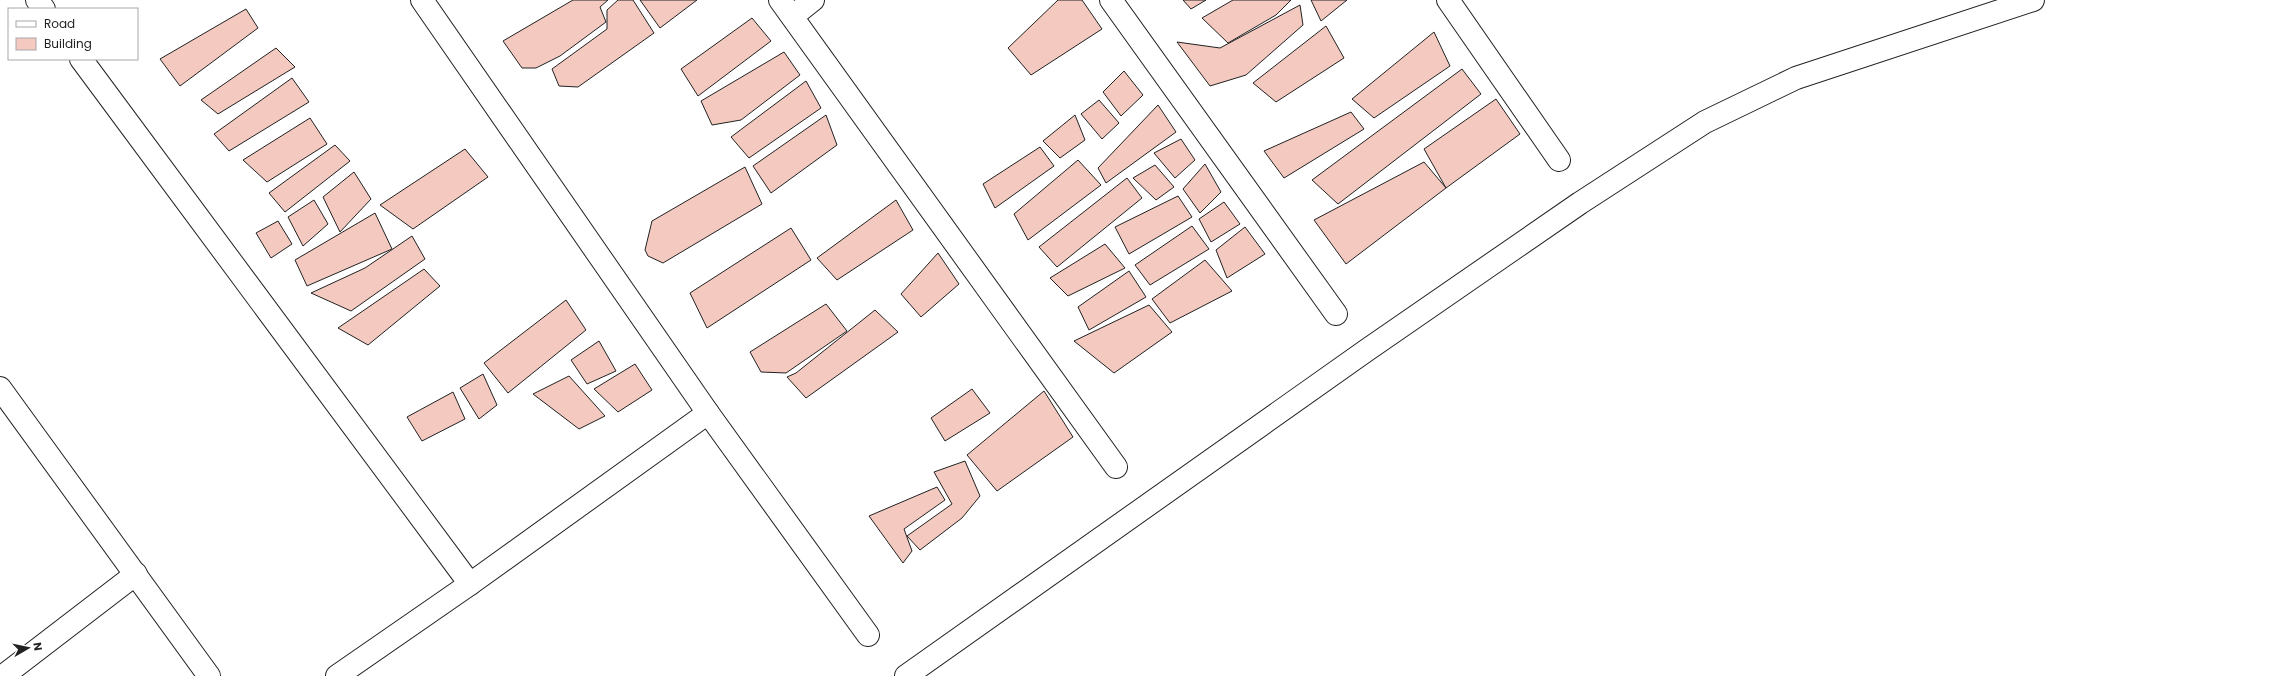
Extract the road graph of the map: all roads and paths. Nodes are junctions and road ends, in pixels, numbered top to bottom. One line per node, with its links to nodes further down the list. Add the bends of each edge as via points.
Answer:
1 (37, 0): 7 (street)
2 (422, 0): 13 (street)
3 (813, 0): 8 (street)
4 (1111, 0): 11 (street)
5 (1448, 0): 10 (street)
6 (2033, 0): 18 (street, via 1796,78 1705,122 1580,203 1373,346)
7 (43, 8)
8 (787, 8): 14 (street)
9 (82, 60): 16 (street)
10 (1559, 160)
11 (1336, 314)
12 (0, 388): 15 (street)
13 (708, 412): 16 (street); 17 (street)
14 (1116, 467)
15 (136, 574): 19 (street); 20 (street)
16 (470, 584): 21 (street)
17 (868, 635)
18 (910, 675)
19 (3, 676)
20 (209, 676)
21 (337, 676)

